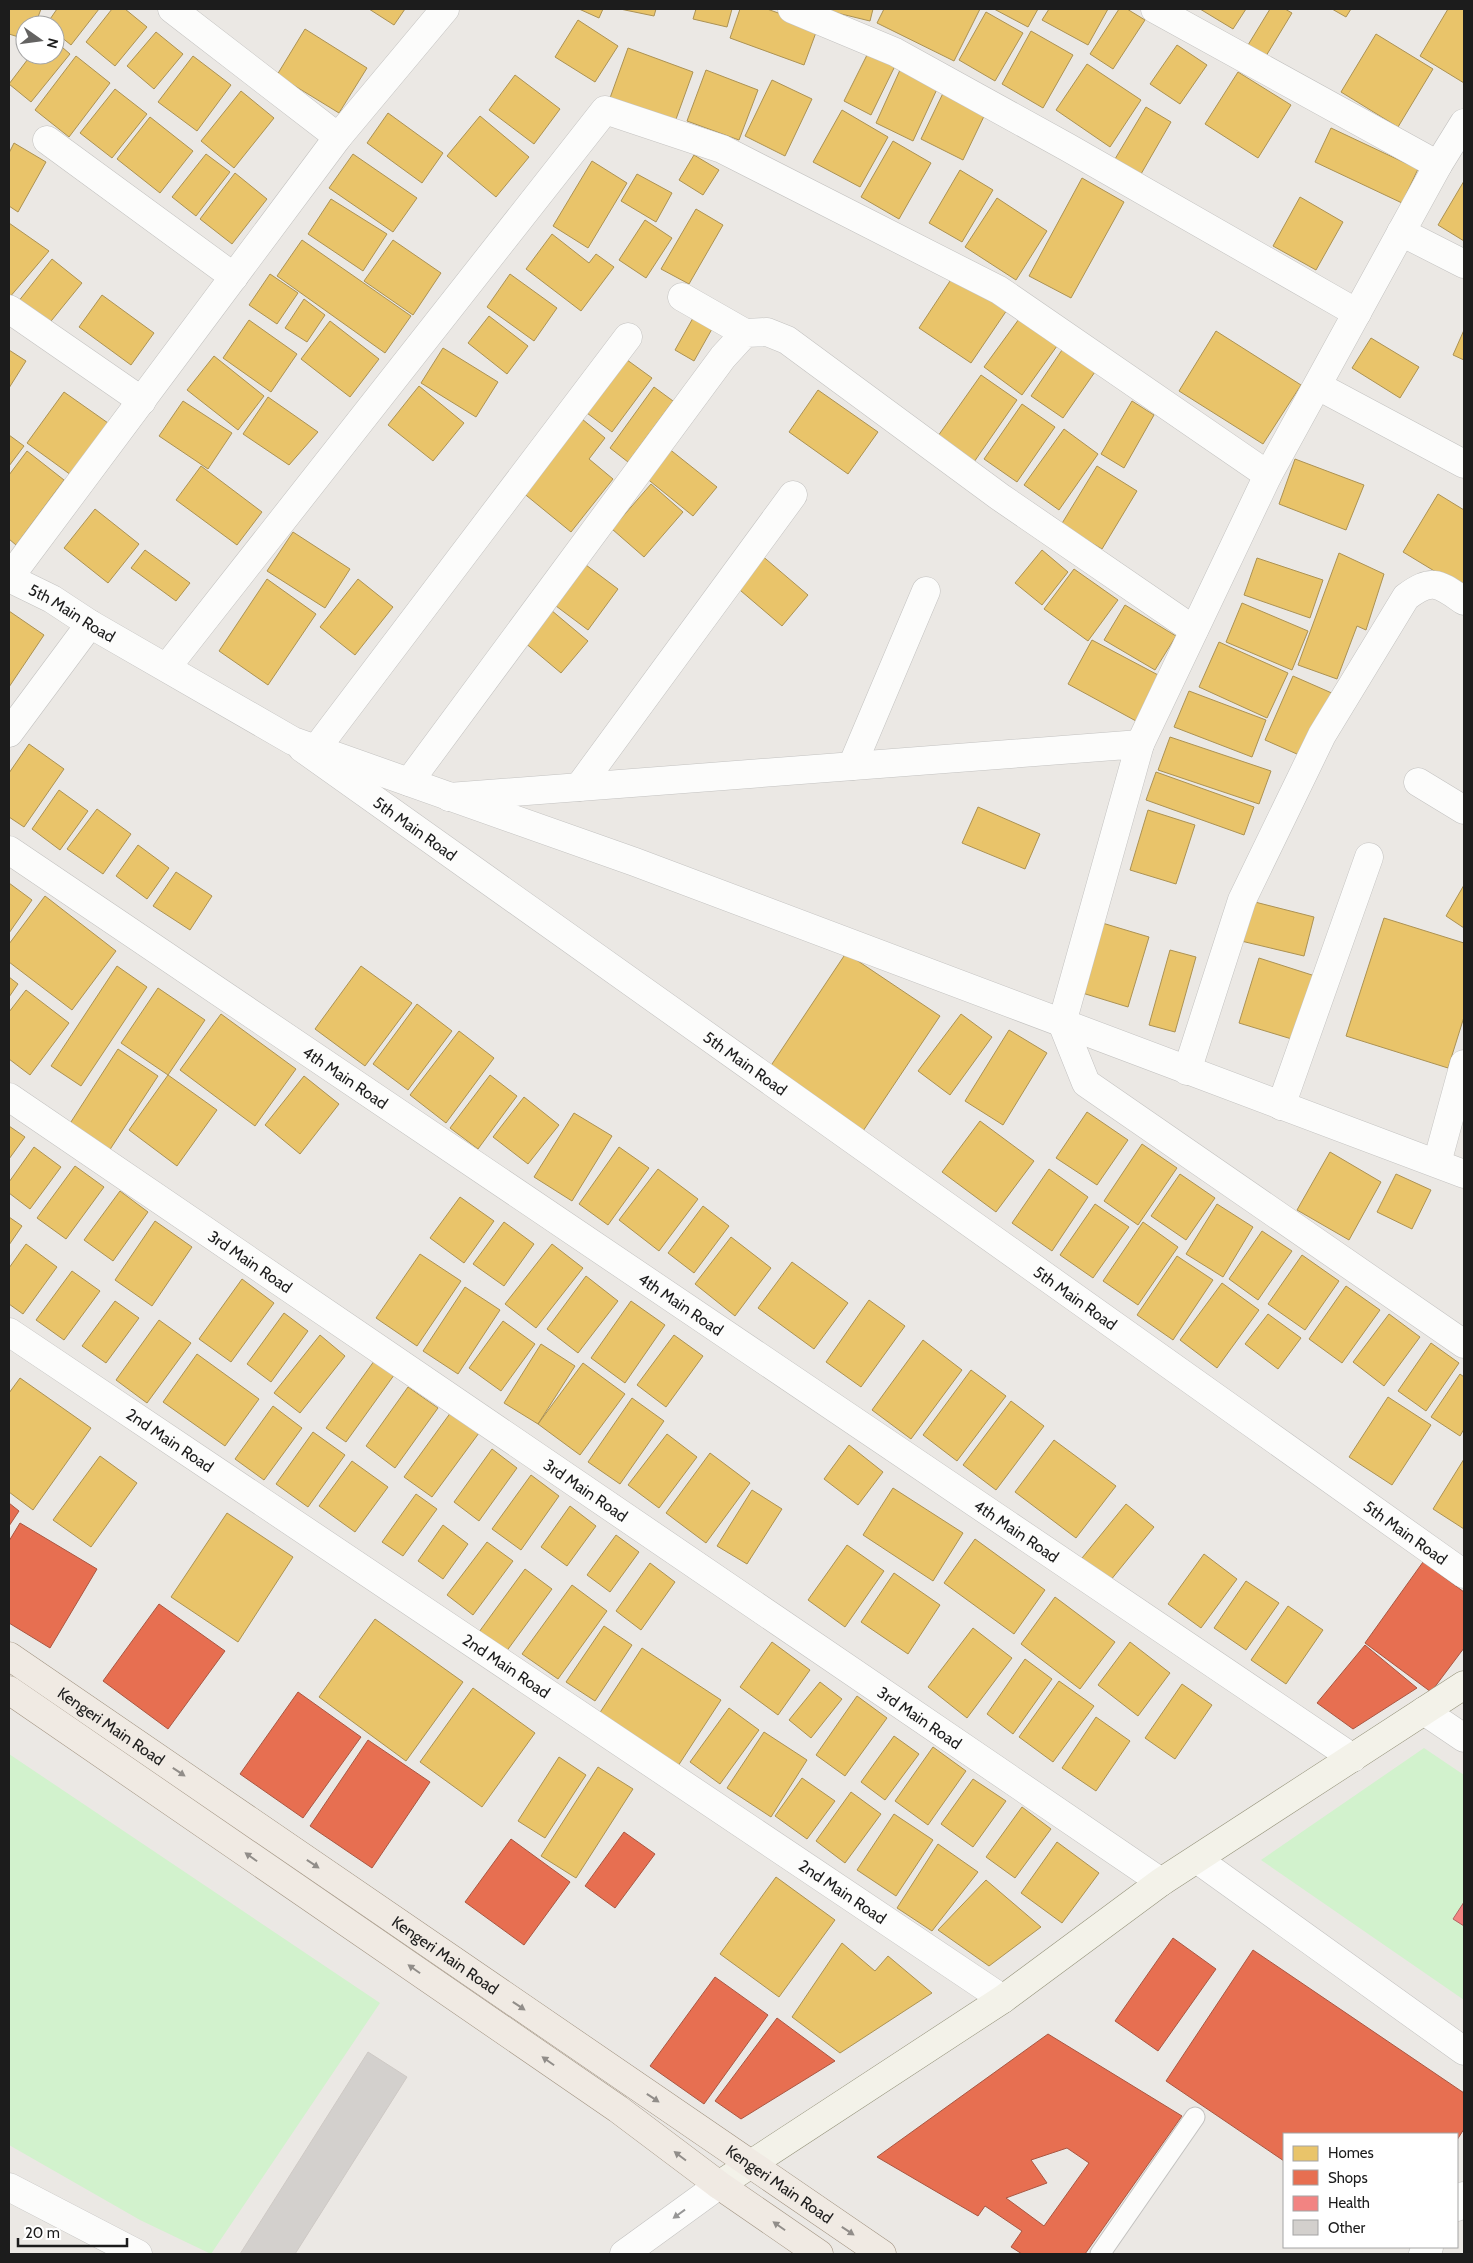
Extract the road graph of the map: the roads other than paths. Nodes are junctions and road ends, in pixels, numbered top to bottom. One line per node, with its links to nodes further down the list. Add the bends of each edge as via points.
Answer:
1 (172, 9): 6 (street)
2 (445, 9): 6 (street)
3 (792, 9): 14 (street, via 895,52 1067,146)
4 (1156, 9): 8 (street)
5 (1464, 123): 8 (street)
6 (338, 137): 11 (street)
7 (48, 140): 11 (street)
8 (1438, 165): 9 (street)
9 (1401, 232): 10 (street); 14 (street)
10 (1464, 264)
11 (234, 276): 18 (street)
12 (682, 297): 15 (street)
13 (9, 309): 18 (street)
14 (1357, 313): 17 (street)
15 (745, 333): 26 (street, via 767,332 787,340 1000,497); 32 (street, via 722,357)
16 (628, 337): 30 (street)
17 (1318, 386): 19 (street); 20 (street)
18 (142, 400): 22 (street)
19 (1464, 464)
20 (1268, 475): 26 (street); 27 (street, via 999,290 722,149 605,110)
21 (793, 495): 34 (street)
22 (9, 578): 25 (street, 5th Main Road, via 52,599)
23 (926, 591): 31 (street)
24 (1464, 602): 41 (street, via 1441,585 1422,586 1406,597 1322,735 1242,900)
25 (90, 624): 27 (street, 5th Main Road); 28 (street)
26 (1194, 630): 29 (street)
27 (167, 667): 30 (street, 5th Main Road)
28 (9, 733)
29 (1140, 744): 31 (street); 39 (street)
30 (304, 745): 32 (street); 48 (street, 5th Main Road)
31 (852, 766): 34 (street)
32 (409, 782): 35 (street)
33 (1418, 782): 36 (street)
34 (579, 786): 35 (street)
35 (449, 797): 39 (street, via 635,862)
36 (1464, 810)
37 (9, 850): 54 (street, 4th Main Road)
38 (1369, 857): 43 (street)
39 (1062, 1023): 41 (street); 47 (street, via 1086,1083)
40 (1464, 1064): 44 (street)
41 (1187, 1071): 43 (street)
42 (9, 1097): 56 (street, 3rd Main Road)
43 (1281, 1106): 44 (street)
44 (1437, 1163): 45 (street)
45 (1464, 1174)
46 (9, 1332): 57 (street, 2nd Main Road)
47 (1464, 1344)
48 (1464, 1574)
49 (9, 1656): 60 (main road, Kengeri Main Road, one-way to 60)
50 (1464, 1685): 52 (main road)
51 (9, 1690): 61 (main road, Kengeri Main Road, one-way to 51, via 618,2109)
52 (1424, 1711): 53 (street); 54 (main road)
53 (1464, 1738)
54 (1353, 1758): 55 (main road)
55 (1198, 1860): 56 (main road); 58 (street)
56 (1161, 1882): 57 (main road)
57 (1003, 1999): 60 (main road)
58 (1464, 2050)
59 (1195, 2116): 67 (lane)
60 (750, 2164): 61 (main road); 66 (main road, Kengeri Main Road, one-way to 66)
61 (719, 2185): 64 (street, one-way to 64); 65 (main road, Kengeri Main Road, one-way to 61)
62 (9, 2186): 63 (street)
63 (138, 2254)
64 (624, 2254)
65 (819, 2254)
66 (882, 2254)
67 (1100, 2254)

